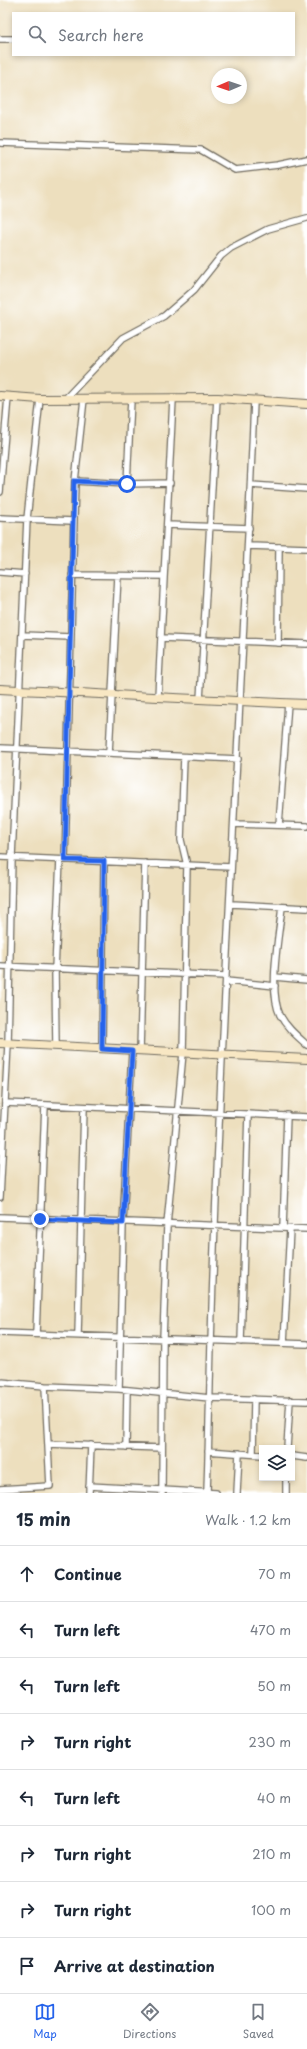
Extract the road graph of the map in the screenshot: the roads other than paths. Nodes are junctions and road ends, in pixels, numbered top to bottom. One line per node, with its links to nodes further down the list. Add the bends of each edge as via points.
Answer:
1 (0, 39): 2 (street)
2 (12, 39)
3 (0, 142): 4 (street, via 201,150 235,170)
4 (307, 159)
5 (307, 218): 10 (street, via 268,229 231,248 194,290 164,316 124,338)
6 (4, 397): 7 (street); 20 (street)
7 (40, 398): 10 (street); 22 (street)
8 (84, 398): 10 (street); 11 (street); 15 (street)
9 (217, 398): 12 (street); 13 (street); 25 (street)
10 (65, 399)
11 (131, 399): 12 (street); 17 (street)
12 (173, 399): 16 (street)
13 (254, 401): 14 (street); 18 (street)
14 (307, 404)
15 (74, 481): 17 (street); 23 (street)
16 (170, 483): 17 (street); 24 (street)
17 (127, 484)
18 (251, 485): 19 (street); 26 (street)
19 (307, 489)
20 (0, 492)
21 (0, 518): 22 (street)
22 (27, 519): 23 (street); 31 (street)
23 (73, 521): 32 (street)
24 (167, 525): 25 (street); 34 (street)
25 (210, 527): 26 (street); 38 (street)
26 (249, 528): 27 (street)
27 (249, 546): 28 (street); 39 (street)
28 (279, 547): 29 (street); 40 (street)
29 (307, 548)
30 (0, 572): 31 (street)
31 (25, 574): 35 (street)
32 (72, 575): 33 (street); 36 (street)
33 (118, 576): 34 (street); 45 (street)
34 (164, 576): 37 (street)
35 (23, 635): 36 (street); 43 (street)
36 (70, 636): 44 (street)
37 (161, 638): 38 (street); 46 (street)
38 (204, 639): 39 (street); 47 (street)
39 (245, 642): 40 (street); 48 (street)
40 (278, 643): 41 (street)
41 (307, 644)
42 (0, 689): 43 (street)
43 (21, 690): 44 (street); 52 (street)
44 (69, 691): 45 (street); 53 (street)
45 (112, 694): 46 (street); 54 (street)
46 (158, 697): 47 (street)
47 (200, 700): 48 (street)
48 (241, 700): 49 (street); 56 (street)
49 (288, 703): 50 (street); 58 (street)
50 (307, 704)
51 (0, 748): 52 (street)
52 (18, 748): 53 (street); 61 (street)
53 (68, 751): 54 (street); 62 (street)
54 (109, 753): 55 (street)
55 (184, 757): 56 (street); 65 (street, via 181,840)
56 (238, 759): 57 (street)
57 (234, 824): 58 (street); 66 (street)
58 (279, 825): 59 (street)
59 (307, 826)
60 (0, 857): 61 (street)
61 (12, 857): 62 (street); 71 (street)
62 (62, 860): 63 (street); 72 (street)
63 (104, 861): 64 (street); 73 (street)
64 (145, 863): 65 (street); 74 (street)
65 (187, 865): 66 (street); 75 (street)
66 (232, 867): 67 (street)
67 (230, 904): 68 (street); 77 (street)
68 (282, 907): 69 (street); 76 (street)
69 (307, 908)
70 (0, 966): 71 (street)
71 (8, 967): 72 (street); 80 (street)
72 (55, 969): 73 (street); 82 (street)
73 (104, 971): 74 (street); 83 (street)
74 (143, 973): 75 (street); 84 (street)
75 (185, 975): 77 (street); 85 (street)
76 (276, 977): 78 (street); 79 (street)
77 (226, 978): 79 (street); 86 (street)
78 (307, 980)
79 (275, 986): 81 (street, via 280,1015 291,1031)
80 (4, 1044): 82 (street); 88 (street)
81 (307, 1045)
82 (56, 1046): 83 (street)
83 (102, 1049): 84 (street)
84 (136, 1051): 85 (street); 91 (street)
85 (183, 1053): 86 (street); 92 (street)
86 (223, 1055): 87 (street); 93 (street)
87 (307, 1059)
88 (5, 1103): 89 (street); 97 (street)
89 (45, 1105): 90 (street); 100 (street)
90 (84, 1107): 91 (street); 101 (street)
91 (130, 1109): 92 (street); 102 (street)
92 (177, 1111): 93 (street); 103 (street)
93 (220, 1113): 94 (street); 104 (street)
94 (248, 1114): 95 (street); 105 (street)
95 (287, 1115): 96 (street); 106 (street)
96 (307, 1117)
97 (1, 1165): 98 (street)
98 (0, 1197)
99 (0, 1217): 100 (street)
100 (40, 1219): 101 (street); 110 (street)
101 (80, 1221): 102 (street); 111 (street)
102 (123, 1223): 103 (street); 112 (street)
103 (168, 1225): 104 (street); 113 (street)
104 (215, 1226): 105 (street); 114 (street)
105 (244, 1227): 106 (street); 115 (street)
106 (283, 1228): 107 (street)
107 (290, 1229): 108 (street); 116 (street)
108 (307, 1229)
109 (0, 1333): 110 (street)
110 (36, 1334): 111 (street)
111 (78, 1335): 112 (street)
112 (120, 1336): 113 (street); 120 (street)
113 (163, 1338): 114 (street); 122 (street)
114 (212, 1341): 115 (street); 123 (street)
115 (241, 1342): 116 (street)
116 (284, 1343): 117 (street)
117 (307, 1344)
118 (0, 1382): 119 (street)
119 (45, 1386): 120 (street); 127 (street)
120 (119, 1389): 121 (street)
121 (127, 1390): 122 (street); 130 (street)
122 (162, 1393): 123 (street); 131 (street)
123 (210, 1398): 124 (street); 132 (street)
124 (254, 1399): 125 (street); 134 (street)
125 (290, 1400): 126 (street); 129 (street)
126 (307, 1401)
127 (48, 1444): 128 (street); 140 (street, via 50,1486)
128 (91, 1445): 130 (street); 139 (street)
129 (287, 1445)
130 (126, 1447): 131 (street)
131 (162, 1448): 141 (street)
132 (208, 1451): 133 (street); 142 (street)
133 (239, 1453): 134 (street); 145 (street)
134 (253, 1454): 135 (street)
135 (259, 1454)
136 (295, 1456): 137 (street)
137 (307, 1458)
138 (286, 1481): 146 (street)
139 (89, 1486): 141 (street); 143 (street)
140 (0, 1489)
141 (162, 1492): 142 (street)
142 (207, 1492): 144 (street)
143 (89, 1493)
144 (216, 1493)
145 (236, 1493)
146 (286, 1493)

